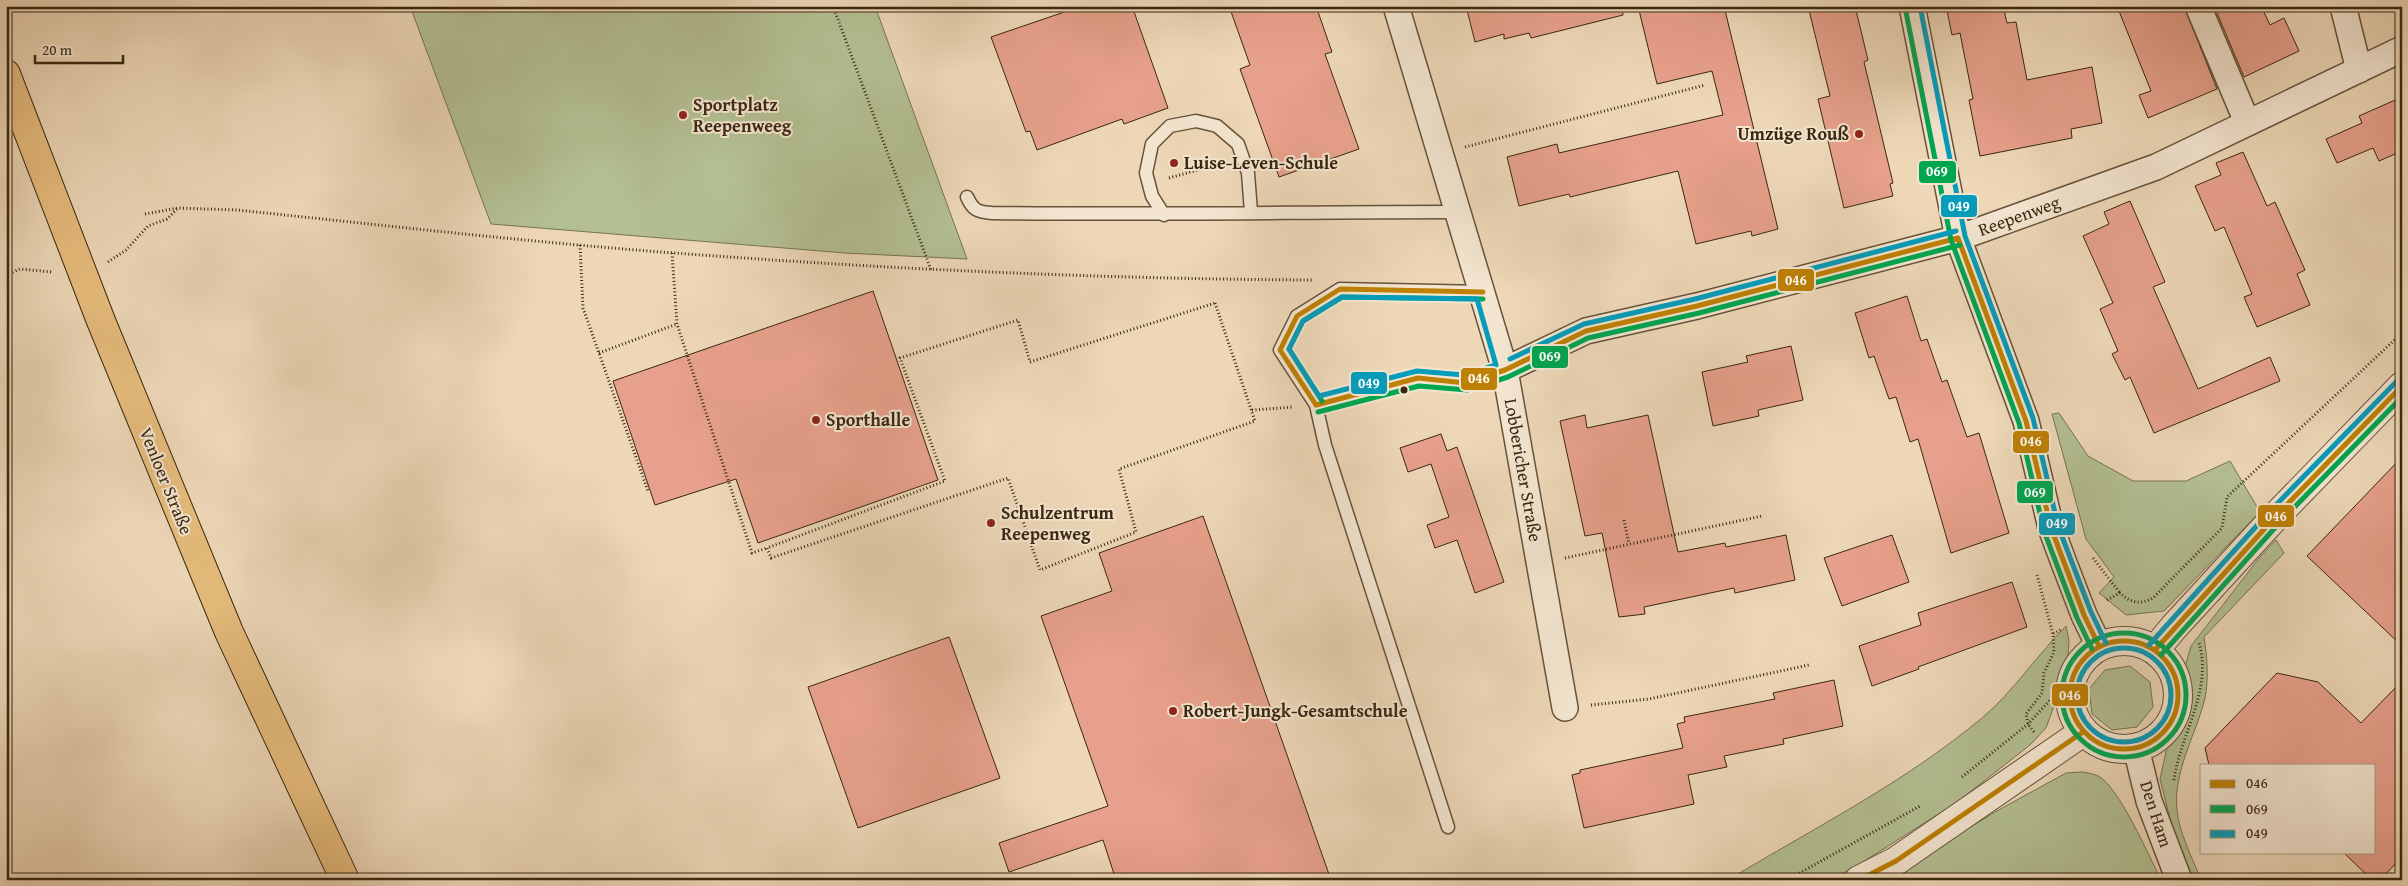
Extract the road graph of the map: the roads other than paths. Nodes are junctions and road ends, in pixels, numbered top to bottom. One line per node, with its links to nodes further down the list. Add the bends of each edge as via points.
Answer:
1 (1396, 6): 11 (street, Lobbericher Straße)
2 (1912, 6): 13 (street)
3 (2198, 6): 8 (street)
4 (2344, 6): 6 (street)
5 (2402, 49): 6 (street, Reepenweg)
6 (2359, 70): 8 (street, Reepenweg)
7 (6, 74): 24 (main road, Venloer Straße, via 85,281 199,561)
8 (2247, 122): 13 (street, Reepenweg, via 2156,167)
9 (967, 197): 12 (lane, via 977,212)
10 (1251, 212): 11 (lane); 12 (lane); 12 (lane, via 1248,173 1238,144 1217,126 1196,121 1170,126 1152,144 1146,173 1152,196)
11 (1457, 212): 14 (street, Lobbericher Straße)
12 (1164, 215)
13 (1958, 238): 15 (street, Reepenweg, via 1697,306 1586,331); 18 (street, via 2026,421 2051,528)
14 (1483, 292): 15 (street, Lobbericher Straße); 17 (lane, via 1340,289 1298,316 1280,350)
15 (1505, 370): 17 (lane, via 1465,383 1418,378); 20 (street, Lobbericher Straße)
16 (2402, 386): 19 (street, via 2276,516)
17 (1316, 405): 23 (lane, via 1324,445)
18 (2099, 646): 19 (street, via 2113,641 2128,641); 21 (street, via 2075,669 2070,685 2071,710)
19 (2155, 650): 22 (street, via 2175,676 2176,710 2169,726 2158,738)
20 (1565, 708)
21 (2083, 732): 22 (street, via 2096,743 2111,748); 25 (street, via 1896,860)
22 (2136, 748): 26 (street, Den Ham, via 2149,801)
23 (1448, 826)
24 (345, 880)
25 (1859, 880)
26 (2179, 880)

